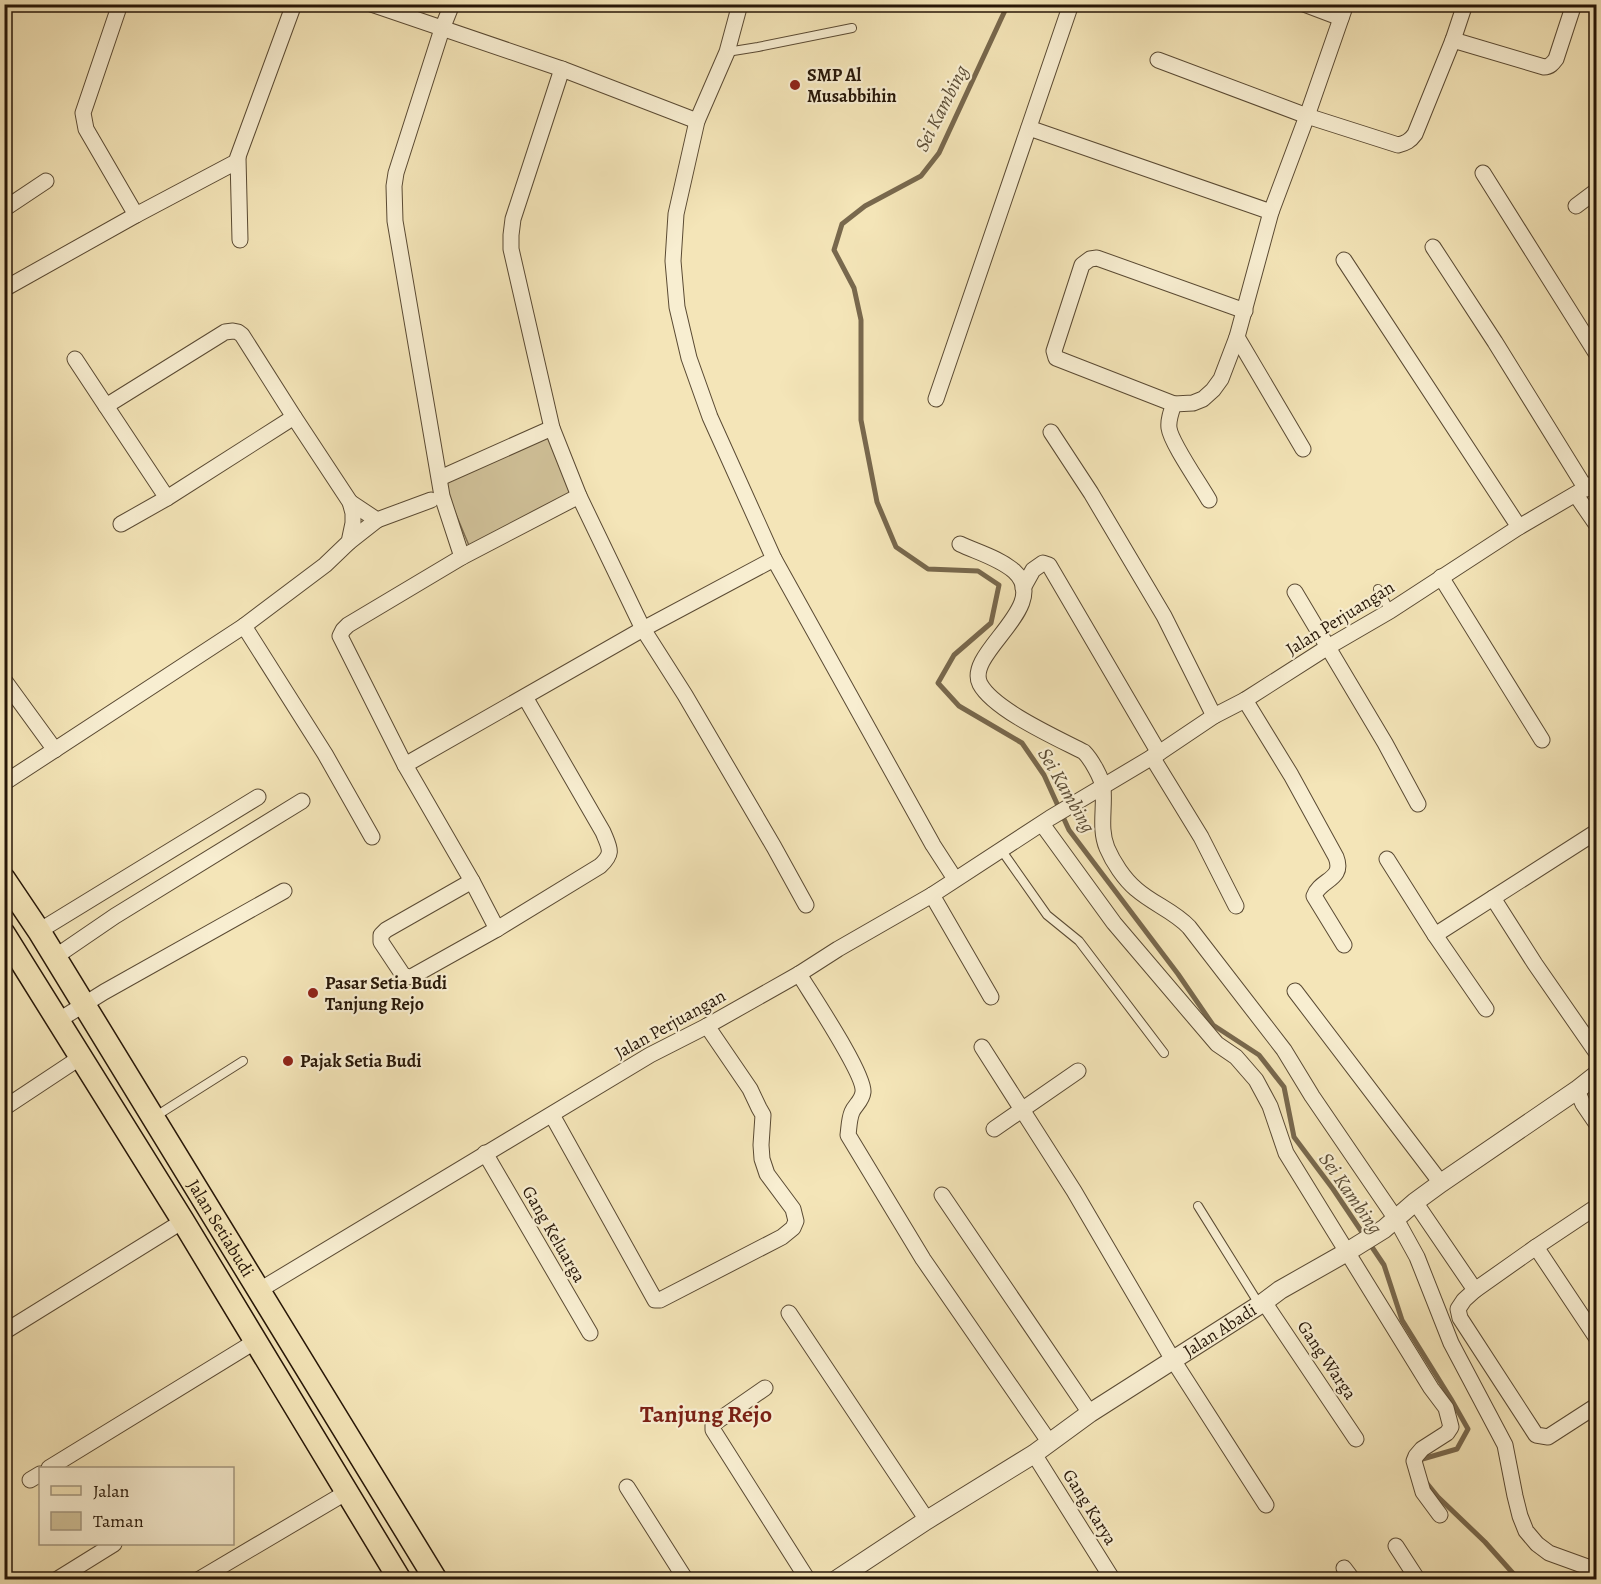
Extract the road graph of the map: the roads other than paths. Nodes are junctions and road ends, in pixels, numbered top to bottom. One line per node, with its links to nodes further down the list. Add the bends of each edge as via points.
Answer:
1 (120, 4): 27 (street, via 83,113 86,129)
2 (294, 4): 20 (street)
3 (371, 4): 12 (street)
4 (452, 4): 12 (street)
5 (740, 4): 14 (street)
6 (1071, 4): 19 (street)
7 (1304, 4): 10 (street)
8 (1465, 4): 13 (street)
9 (1574, 4): 13 (street, via 1556,59 1547,67)
10 (1344, 11): 17 (street)
11 (852, 28): 14 (lane)
12 (442, 29): 16 (street); 43 (street, via 394,186 395,221)
13 (1453, 40): 17 (street, via 1415,134 1406,143 1398,145)
14 (727, 52): 18 (street)
15 (1158, 60): 17 (street)
16 (562, 69): 18 (street); 40 (street, via 511,235)
17 (1307, 116): 26 (street)
18 (697, 121): 57 (street, via 675,214 672,261 677,307 689,358 710,417)
19 (1029, 128): 26 (street); 36 (street)
20 (238, 158): 27 (street); 28 (street)
21 (1483, 173): 34 (street)
22 (46, 182): 25 (street)
23 (1596, 192): 24 (street)
24 (1576, 206)
25 (4, 210)
26 (1271, 212): 32 (street)
27 (136, 215): 31 (street)
28 (240, 240)
29 (1433, 247): 44 (street)
30 (1344, 260): 53 (street)
31 (4, 289)
32 (1245, 311): 33 (street); 37 (street, via 1097,258 1082,265 1054,351 1056,358)
33 (1237, 338): 37 (street, via 1213,390 1193,403); 42 (street)
34 (1596, 353)
35 (75, 359): 38 (street)
36 (936, 399)
37 (1173, 404): 48 (street, via 1171,433)
38 (106, 406): 39 (street, via 225,332 233,331 242,335); 46 (street)
39 (294, 417): 46 (street); 49 (street)
40 (552, 428): 43 (street); 45 (street)
41 (1052, 432): 69 (street, via 1164,616)
42 (1303, 449)
43 (440, 478): 56 (street)
44 (1586, 489): 52 (street); 53 (street, Jalan Perjuangan)
45 (579, 496): 56 (street); 64 (street)
46 (167, 498): 51 (street)
47 (431, 500): 50 (street)
48 (1209, 500)
49 (350, 502): 50 (street); 54 (street, via 353,523)
50 (377, 520): 54 (street)
51 (121, 524)
52 (1596, 524)
53 (1519, 527): 58 (street, Jalan Perjuangan)
54 (349, 542): 63 (street)
55 (960, 544): 59 (street, via 1013,570)
56 (462, 557): 73 (street, via 348,625 341,633 341,640)
57 (774, 559): 64 (street); 85 (street)
58 (1442, 577): 62 (street, Jalan Perjuangan); 70 (street)
59 (1023, 588): 72 (street, via 1036,567 1043,562 1049,565); 75 (street, via 1016,615 984,660 978,679 985,692 1005,708 1084,752)
60 (1378, 589): 62 (lane)
61 (1295, 592): 65 (street)
62 (1390, 611): 65 (street, Jalan Perjuangan)
63 (244, 626): 71 (street); 81 (street)
64 (643, 630): 67 (street); 90 (street)
65 (1328, 647): 68 (street, Jalan Perjuangan); 78 (street)
66 (4, 680): 71 (street)
67 (525, 697): 73 (street); 92 (street, via 603,832 610,857)
68 (1245, 700): 69 (street, Jalan Perjuangan); 96 (street, via 1336,857 1335,875 1314,896)
69 (1214, 716): 72 (street, Jalan Perjuangan)
70 (1542, 740)
71 (55, 750): 74 (street)
72 (1155, 755): 75 (street, Jalan Perjuangan); 91 (street)
73 (405, 765): 86 (street)
74 (4, 783)
75 (1100, 787): 79 (street, Jalan Perjuangan); 126 (street, via 1103,833 1107,850 1119,869 1136,889 1190,927 1284,1050)
76 (258, 797): 93 (street)
77 (302, 801): 97 (street)
78 (1418, 804)
79 (1046, 821): 82 (street, Jalan Perjuangan); 128 (street, via 1114,923 1217,1044 1236,1057 1257,1080 1286,1153)
80 (1596, 832): 89 (street)
81 (372, 837)
82 (1002, 851): 85 (street, Jalan Perjuangan); 107 (lane, via 1047,915 1079,941)
83 (1387, 860): 95 (street)
84 (4, 879): 93 (main road, Jalan Setiabudi)
85 (955, 879): 88 (street, Jalan Perjuangan)
86 (472, 881): 92 (street); 92 (street, via 386,930 381,942 400,972 408,977)
87 (284, 891): 101 (street)
88 (932, 895): 98 (street, Jalan Perjuangan); 100 (street)
89 (1492, 898): 95 (street); 106 (street)
90 (806, 905)
91 (1236, 906)
92 (497, 929)
93 (39, 931): 97 (main road, Jalan Setiabudi)
94 (4, 934): 103 (main road, Jalan Setiabudi)
95 (1435, 935): 102 (street)
96 (1344, 945)
97 (55, 957): 101 (main road, Jalan Setiabudi)
98 (799, 974): 104 (street, Jalan Perjuangan); 142 (street, via 861,1082 863,1092 852,1111 848,1135 922,1259)
99 (1295, 991): 120 (street)
100 (991, 997)
101 (84, 1005): 103 (street); 116 (main road, Jalan Setiabudi)
102 (1486, 1009)
103 (59, 1020): 108 (main road, Jalan Setiabudi)
104 (707, 1026): 115 (street, Jalan Perjuangan); 115 (street, via 763,1115 762,1159 767,1174 793,1209 796,1221 782,1238 655,1300)
105 (982, 1047): 114 (street)
106 (1596, 1052)
107 (1164, 1053)
108 (81, 1057): 113 (street); 125 (main road, Jalan Setiabudi)
109 (243, 1060): 116 (lane)
110 (1078, 1071): 114 (street)
111 (1596, 1075): 112 (street, Jalan Abadi)
112 (1577, 1090): 117 (street); 120 (street, Jalan Abadi)
113 (4, 1108)
114 (1022, 1110): 118 (street); 137 (street)
115 (552, 1114): 119 (street, Jalan Perjuangan)
116 (153, 1118): 130 (main road, Jalan Setiabudi)
117 (1596, 1123)
118 (994, 1129)
119 (485, 1153): 130 (street, Jalan Perjuangan); 134 (street, Gang Keluarga)
120 (1441, 1183): 122 (street, Jalan Abadi)
121 (942, 1195): 140 (street)
122 (1415, 1202): 126 (street, Jalan Abadi); 129 (street)
123 (1198, 1206): 131 (lane)
124 (1596, 1208): 127 (street)
125 (183, 1221): 133 (street); 136 (main road, Jalan Setiabudi)
126 (1390, 1224): 128 (street, Jalan Abadi); 152 (street, via 1418,1257 1451,1344 1505,1445 1526,1531 1549,1553)
127 (1536, 1247): 129 (street); 135 (street)
128 (1352, 1249): 131 (street, Jalan Abadi); 148 (street, via 1450,1419 1447,1433 1422,1449 1414,1461 1423,1492)
129 (1475, 1290): 139 (street, via 1458,1309 1460,1318 1536,1436 1548,1437)
130 (258, 1291): 157 (main road, Jalan Setiabudi)
131 (1262, 1303): 137 (street, Jalan Abadi); 141 (street, Gang Warga)
132 (789, 1313): 149 (street)
133 (4, 1332)
134 (590, 1334)
135 (1596, 1337)
136 (256, 1341): 144 (street); 146 (main road, Jalan Setiabudi)
137 (1173, 1360): 140 (street, Jalan Abadi); 147 (street)
138 (765, 1388): 159 (street, via 716,1422 713,1430)
139 (1596, 1406)
140 (1090, 1413): 142 (street, Jalan Abadi)
141 (1356, 1439)
142 (1050, 1443): 143 (street, Jalan Abadi)
143 (1034, 1454): 149 (street, Jalan Abadi); 160 (street, Gang Karya)
144 (51, 1467)
145 (627, 1487): 158 (street)
146 (347, 1492): 155 (street); 156 (main road, Jalan Setiabudi)
147 (1266, 1505)
148 (1440, 1515)
149 (927, 1520): 153 (street, Jalan Abadi)
150 (112, 1545): 154 (street)
151 (1396, 1546): 161 (street)
152 (1596, 1570)
153 (846, 1577)
154 (56, 1580)
155 (198, 1580)
156 (400, 1580)
157 (436, 1580)
158 (686, 1580)
159 (808, 1580)
160 (1113, 1580)
161 (1418, 1580)

